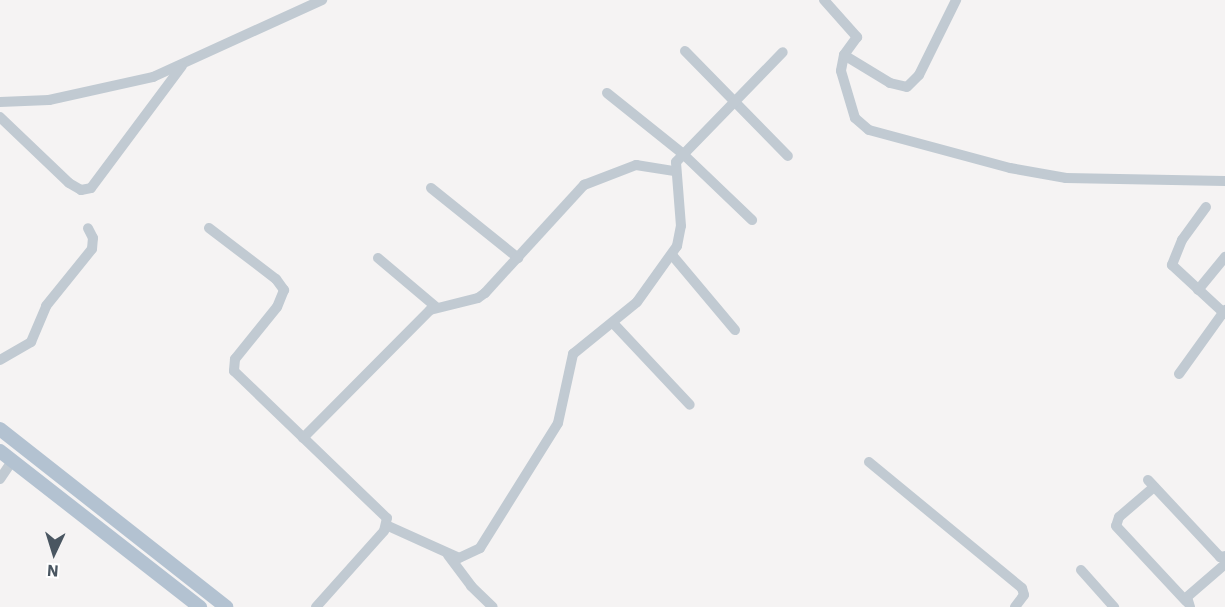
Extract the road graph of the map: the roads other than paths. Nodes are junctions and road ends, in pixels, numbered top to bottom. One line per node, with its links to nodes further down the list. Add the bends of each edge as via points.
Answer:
1 (322, 0): 7 (street)
2 (824, 0): 6 (street, via 856,37)
3 (956, 0): 6 (street, via 919,75 907,87 890,83)
4 (685, 51): 9 (street)
5 (783, 52): 9 (street)
6 (844, 55): 15 (street, via 841,71 855,118 860,126 877,134 1010,168 1066,177)
7 (182, 66): 10 (street, via 49,100); 11 (street, via 94,186 86,190 69,183)
8 (607, 93): 12 (street)
9 (735, 99): 12 (street); 13 (street)
10 (0, 102)
11 (0, 117)
12 (682, 153): 14 (street); 18 (street)
13 (788, 156)
14 (675, 171): 21 (street, via 681,226); 24 (street, via 636,165 584,185)
15 (1225, 181)
16 (431, 188): 24 (street)
17 (1206, 207): 25 (street, via 1186,232 1172,261 1173,269)
18 (752, 220)
19 (88, 228): 30 (street, via 93,238 92,249 46,306 31,342)
20 (209, 228): 34 (street, via 282,284 283,298 235,359 234,371)
21 (672, 255): 28 (street, via 638,302); 29 (street)
22 (1225, 257): 25 (street)
23 (378, 258): 26 (street)
24 (518, 258): 26 (street, via 478,298)
25 (1198, 290): 27 (street)
26 (436, 307): 34 (street)
27 (1224, 312): 31 (street)
28 (613, 322): 32 (street); 40 (street, via 573,354 558,423 480,548 466,558)
29 (735, 330)
30 (0, 360)
31 (1179, 374)
32 (690, 405)
33 (0, 429): 45 (main road)
34 (303, 438): 39 (street, via 382,513)
35 (0, 451): 36 (main road)
36 (13, 460): 38 (street); 44 (main road)
37 (869, 462): 48 (street, via 1022,588 1024,595)
38 (0, 479)
39 (386, 525): 40 (street); 46 (street)
40 (448, 555): 47 (street)
41 (1224, 561): 43 (street); 43 (street, via 1151,483 1119,517 1116,526)
42 (1081, 570): 49 (street)
43 (1188, 604)
44 (200, 607)
45 (226, 607)
46 (316, 607)
47 (493, 607)
48 (1015, 607)
49 (1114, 607)

